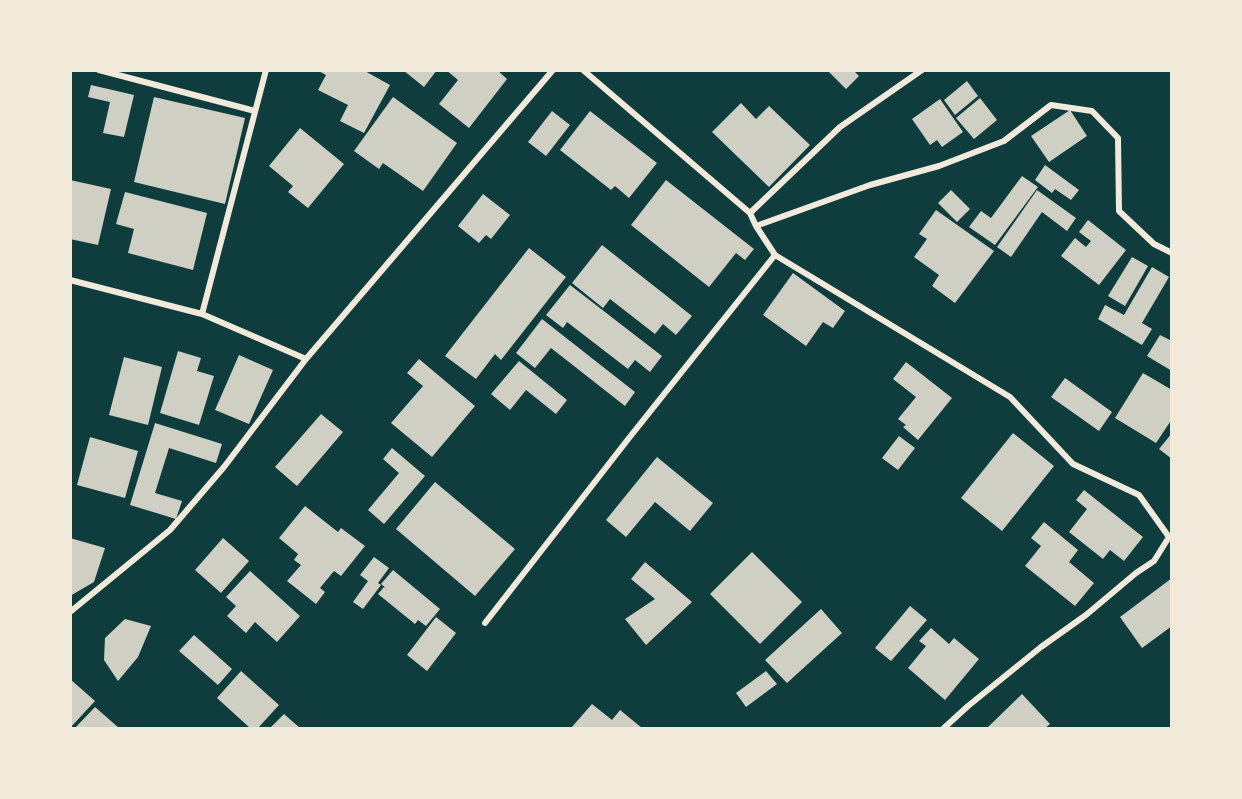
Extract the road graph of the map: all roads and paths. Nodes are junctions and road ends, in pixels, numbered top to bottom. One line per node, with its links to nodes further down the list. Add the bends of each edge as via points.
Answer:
1 (99, 70): 6 (street)
2 (266, 70): 6 (street)
3 (553, 70): 13 (street)
4 (583, 70): 7 (street)
5 (922, 70): 7 (street, via 840,127)
6 (255, 111): 12 (street)
7 (750, 213): 8 (street)
8 (756, 226): 9 (street, via 1004,141 1052,105 1092,111 1118,138 1119,211 1154,244); 10 (street)
9 (1172, 253)
10 (776, 255): 15 (street); 16 (street, via 1010,396 1073,464 1140,495 1169,537 1154,561 1041,647)
11 (70, 280): 12 (street)
12 (202, 314): 13 (street)
13 (306, 359): 14 (street, via 224,467 170,530)
14 (70, 612)
15 (485, 624)
16 (944, 729)

